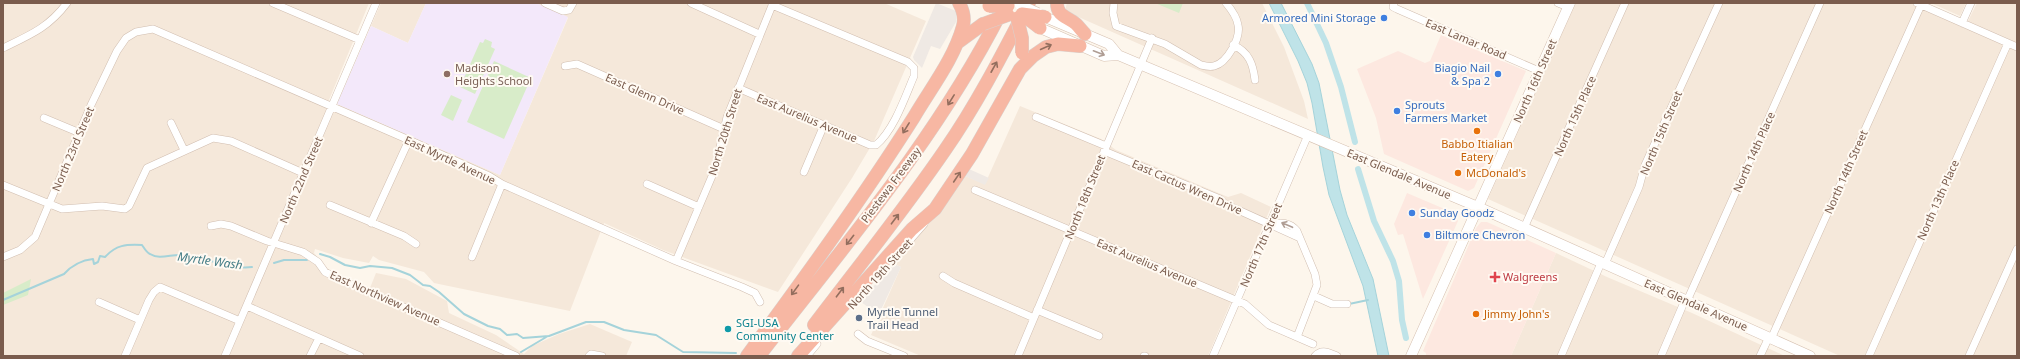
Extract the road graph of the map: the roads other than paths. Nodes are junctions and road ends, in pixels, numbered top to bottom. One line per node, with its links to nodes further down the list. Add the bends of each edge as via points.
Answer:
1 (67, 3): 33 (street, via 40,31)
2 (273, 3): 27 (street)
3 (376, 3): 27 (street, North 22nd Street)
4 (545, 3): 5 (street, via 563,11 569,10)
5 (573, 3)
6 (691, 3): 25 (street)
7 (959, 3): 29 (highway, via 964,19)
8 (1057, 3): 28 (highway, via 1061,15 1075,23)
9 (1114, 3): 26 (street, via 1116,26)
10 (1226, 3): 31 (street, via 1239,26)
11 (1558, 3): 20 (street)
12 (1625, 3): 65 (street, North 15th Place)
13 (1719, 3): 73 (street, North 15th Street)
14 (1820, 3): 76 (street, North 14th Place)
15 (1971, 3): 23 (street)
16 (773, 4): 25 (street, North 20th Street); 44 (street, East Aurelius Avenue, via 908,62 914,68 914,76 901,106 882,140 876,145 870,145)
17 (1919, 4): 23 (street); 90 (street, North 14th Street)
18 (985, 5): 21 (highway, bridge)
19 (1393, 5): 37 (street, East Lamar Road)
20 (1569, 5): 37 (main road, North 16th Street)
21 (1016, 7): 22 (highway, bridge); 29 (highway, bridge, via 984,24); 36 (highway, bridge, via 1022,38); 101 (highway, Piestewa Freeway, one-way to 101, via 971,67 922,144); 102 (highway, Piestewa Freeway, one-way to 21, via 946,149 988,79)
22 (1042, 23): 28 (main road, East Glendale Avenue)
23 (1962, 23): 30 (street)
24 (136, 32): 40 (street, East Myrtle Avenue, via 153,29); 46 (street, North 23rd Street, via 126,38 117,51)
25 (760, 34): 39 (street, North 20th Street)
26 (1152, 38): 31 (street, via 1208,66 1219,63); 34 (street, North 18th Street)
27 (360, 40): 40 (street, North 22nd Street)
28 (1082, 40): 34 (main road, East Glendale Avenue, via 1104,56 1118,55); 36 (highway, one-way to 28, via 1046,47)
29 (957, 43): 100 (highway, one-way to 100, via 868,188)
30 (2008, 43): 32 (street); 114 (street, North 13th Place)
31 (1233, 45): 38 (street, via 1249,57)
32 (2017, 47)
33 (3, 48)
34 (1141, 64): 47 (main road, East Glendale Avenue); 49 (street, North 18th Street)
35 (565, 66): 45 (street, East Glenn Drive, via 577,64)
36 (1020, 69): 61 (highway, one-way to 36, via 972,154)
37 (1539, 71): 59 (main road, North 16th Street)
38 (1255, 80)
39 (738, 88): 44 (street, East Aurelius Avenue); 45 (street, North 20th Street)
40 (332, 106): 48 (street, East Myrtle Avenue); 52 (street, North 22nd Street)
41 (1036, 117): 49 (street, East Cactus Wren Drive)
42 (44, 118): 46 (street)
43 (171, 123): 50 (street)
44 (824, 125): 51 (street)
45 (724, 128): 60 (street, North 20th Street, via 715,169)
46 (80, 133): 57 (street, North 23rd Street)
47 (1312, 137): 59 (main road, East Glendale Avenue); 63 (street, North 17th Street)
48 (409, 140): 53 (street, East Myrtle Avenue); 62 (street)
49 (1105, 149): 63 (street, East Cactus Wren Drive, via 1220,199 1225,204); 66 (street, North 18th Street)
50 (184, 150): 52 (street, via 208,139 219,138); 57 (street, via 147,168 129,206 125,209 102,206 62,209)
51 (804, 172)
52 (303, 173): 67 (street, North 22nd Street)
53 (502, 184): 71 (street); 72 (street, East Myrtle Avenue)
54 (647, 184): 60 (street)
55 (3, 185): 57 (street)
56 (975, 190): 66 (street, East Aurelius Avenue)
57 (49, 205): 70 (street, North 23rd Street, via 35,237 20,250)
58 (330, 205): 62 (street)
59 (1478, 207): 65 (main road, East Glendale Avenue); 109 (main road, North 16th Street)
60 (699, 208): 72 (street, North 20th Street)
61 (935, 209): 103 (highway, via 912,229); 104 (street, North 19th Street, via 918,233)
62 (371, 223): 68 (street, via 404,236)
63 (1270, 224): 75 (street, East Cactus Wren Drive, via 1298,237 1316,280); 77 (street, North 17th Street)
64 (211, 226): 67 (street, East Northview Avenue, via 231,226)
65 (1524, 228): 73 (main road, East Glendale Avenue)
66 (1072, 230): 77 (street, East Aurelius Avenue); 82 (street, North 18th Street)
67 (274, 243): 81 (street, North 22nd Street); 97 (street, East Northview Avenue, via 309,255 325,272 337,278)
68 (416, 244)
69 (2017, 249): 115 (street)
70 (3, 257)
71 (472, 257)
72 (676, 260): 79 (street, East Myrtle Avenue, via 755,293)
73 (1603, 263): 76 (main road, East Glendale Avenue); 110 (street, North 15th Street)
74 (943, 276): 83 (street)
75 (1314, 296): 80 (street, via 1332,304); 88 (street)
76 (1686, 300): 90 (main road, East Glendale Avenue); 111 (street, North 14th Place)
77 (1237, 301): 88 (street, East Aurelius Avenue, via 1254,310 1269,325); 107 (street, North 17th Street)
78 (99, 302): 84 (street)
79 (760, 302)
80 (1348, 304)
81 (247, 306): 85 (street, North 22nd Street); 89 (street)
82 (1037, 310): 83 (street, North 18th Street); 87 (street)
83 (1034, 318): 106 (street, North 18th Street)
84 (140, 320): 85 (street, via 154,292 160,287); 93 (street)
85 (240, 321): 94 (street, North 22nd Street)
86 (858, 334): 105 (street)
87 (1099, 336)
88 (1296, 337): 91 (street, East Aurelius Avenue)
89 (318, 338): 95 (street); 96 (street)
90 (1770, 338): 112 (street, North 14th Street); 113 (main road, East Glendale Avenue)
91 (1313, 344)
92 (1318, 354): 108 (street, via 1325,351)
93 (125, 356)
94 (225, 356)
95 (310, 356)
96 (360, 356)
97 (516, 356)
98 (588, 356): 99 (street)
99 (602, 356)
100 (747, 356)
101 (759, 356)
102 (790, 356)
103 (798, 356)
104 (807, 356)
105 (904, 356)
106 (1018, 356)
107 (1213, 356)
108 (1337, 356)
109 (1411, 356)
110 (1561, 356)
111 (1661, 356)
112 (1760, 356)
113 (1810, 356)
114 (1869, 356)
115 (1969, 356)

